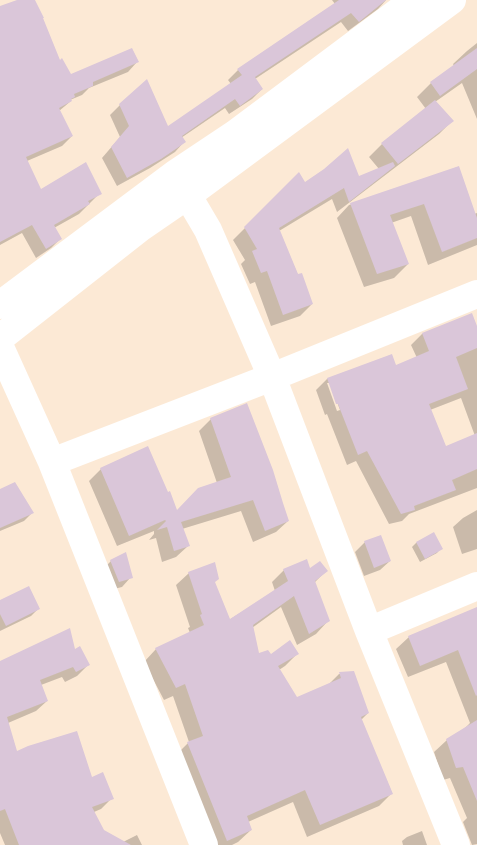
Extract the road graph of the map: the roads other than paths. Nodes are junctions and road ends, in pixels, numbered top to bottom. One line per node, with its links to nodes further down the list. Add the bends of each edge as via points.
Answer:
1 (414, 0): 3 (street, via 236,134)
2 (452, 0): 3 (street)
3 (181, 184): 5 (street); 6 (street, via 140,228); 8 (street, via 208,230)
4 (477, 294): 8 (street)
5 (0, 305)
6 (0, 338)
7 (0, 348): 9 (street)
8 (272, 377): 9 (street); 11 (street)
9 (52, 462): 12 (street)
10 (477, 586): 11 (street)
11 (369, 631): 13 (street)
12 (204, 845)
13 (456, 845)

